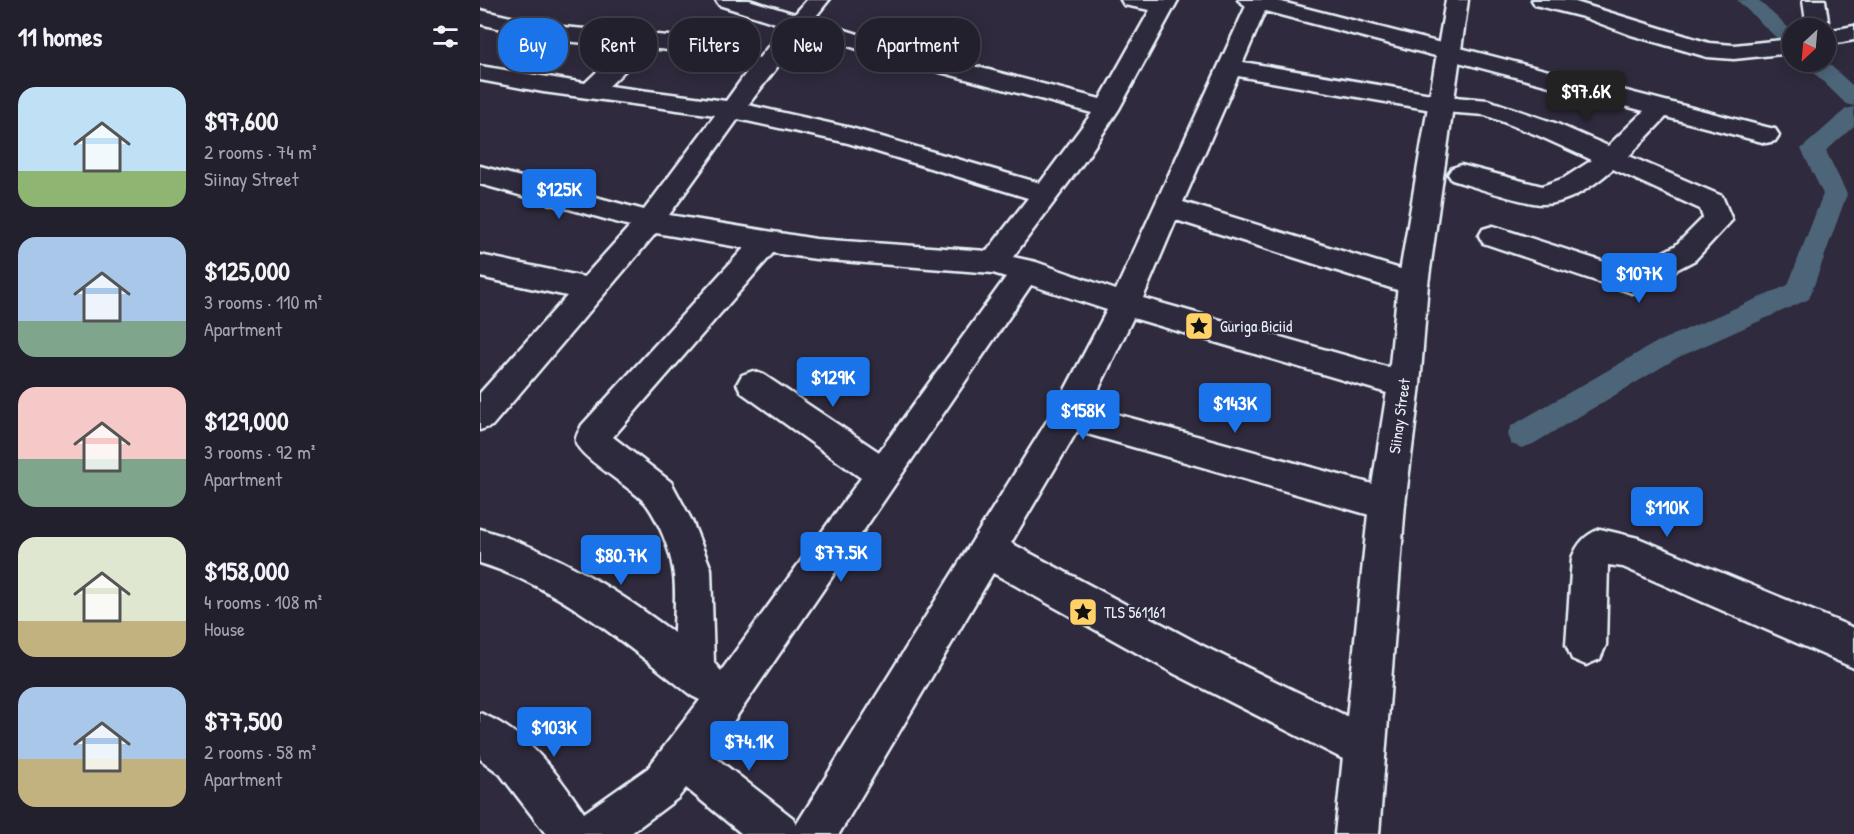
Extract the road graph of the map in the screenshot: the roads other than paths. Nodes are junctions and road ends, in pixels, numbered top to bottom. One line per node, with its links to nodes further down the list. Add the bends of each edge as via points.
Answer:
1 (727, 0): 11 (street)
2 (818, 0): 12 (street)
3 (1132, 0): 8 (street)
4 (1457, 0): 20 (street, Siinay Street)
5 (1543, 0): 9 (street)
6 (1814, 0): 13 (street)
7 (1256, 1): 20 (street); 23 (street)
8 (1165, 4): 29 (street)
9 (1592, 6): 19 (street, via 1639,30 1707,50)
10 (480, 17): 15 (street, via 550,33)
11 (781, 18)
12 (801, 18)
13 (1817, 18)
14 (1854, 33): 16 (street)
15 (580, 35)
16 (1836, 36)
17 (844, 38): 29 (street)
18 (657, 42): 22 (street)
19 (1782, 47)
20 (1451, 51): 27 (street, Siinay Street); 28 (street)
21 (772, 55): 22 (street)
22 (764, 66): 30 (street)
23 (1229, 67): 27 (street); 36 (street)
24 (610, 72): 26 (street)
25 (480, 73): 26 (street)
26 (591, 90): 30 (street)
27 (1443, 104): 32 (street, via 1488,108); 42 (street, Siinay Street)
28 (1662, 107): 31 (street); 32 (street)
29 (1107, 109): 35 (street)
30 (733, 110): 35 (street, via 892,147); 37 (street)
31 (1766, 135)
32 (1611, 159): 33 (street, via 1555,195); 38 (street, via 1713,203 1718,220 1685,253 1632,282)
33 (1461, 174)
34 (480, 175): 37 (street)
35 (1044, 194): 41 (street)
36 (1167, 207): 42 (street); 44 (street)
37 (650, 222): 39 (street); 43 (street)
38 (1493, 236)
39 (766, 242): 41 (street); 55 (street, via 594,435 597,446 659,493 674,521 692,569)
40 (480, 266): 43 (street)
41 (1010, 266): 44 (street); 49 (street)
42 (1413, 284): 46 (street, Siinay Street)
43 (591, 290): 48 (street)
44 (1125, 304): 46 (street); 47 (street)
45 (753, 384): 49 (street)
46 (1404, 385): 50 (street, Siinay Street)
47 (1068, 415): 50 (street); 52 (street)
48 (480, 416)
49 (883, 474): 56 (street)
50 (1387, 504): 58 (street, Siinay Street)
51 (480, 546): 55 (street, via 533,563)
52 (987, 550): 58 (street, via 1189,660); 63 (street)
53 (1586, 645): 54 (street, via 1590,558 1600,546 1625,550)
54 (1854, 648)
55 (694, 673): 56 (street)
56 (726, 698): 59 (street)
57 (480, 734): 60 (street, via 515,759)
58 (1364, 747): 64 (street, Siinay Street)
59 (682, 758): 61 (street, via 663,783); 62 (street)
60 (572, 834)
61 (593, 834)
62 (777, 834)
63 (814, 834)
64 (1357, 834)

